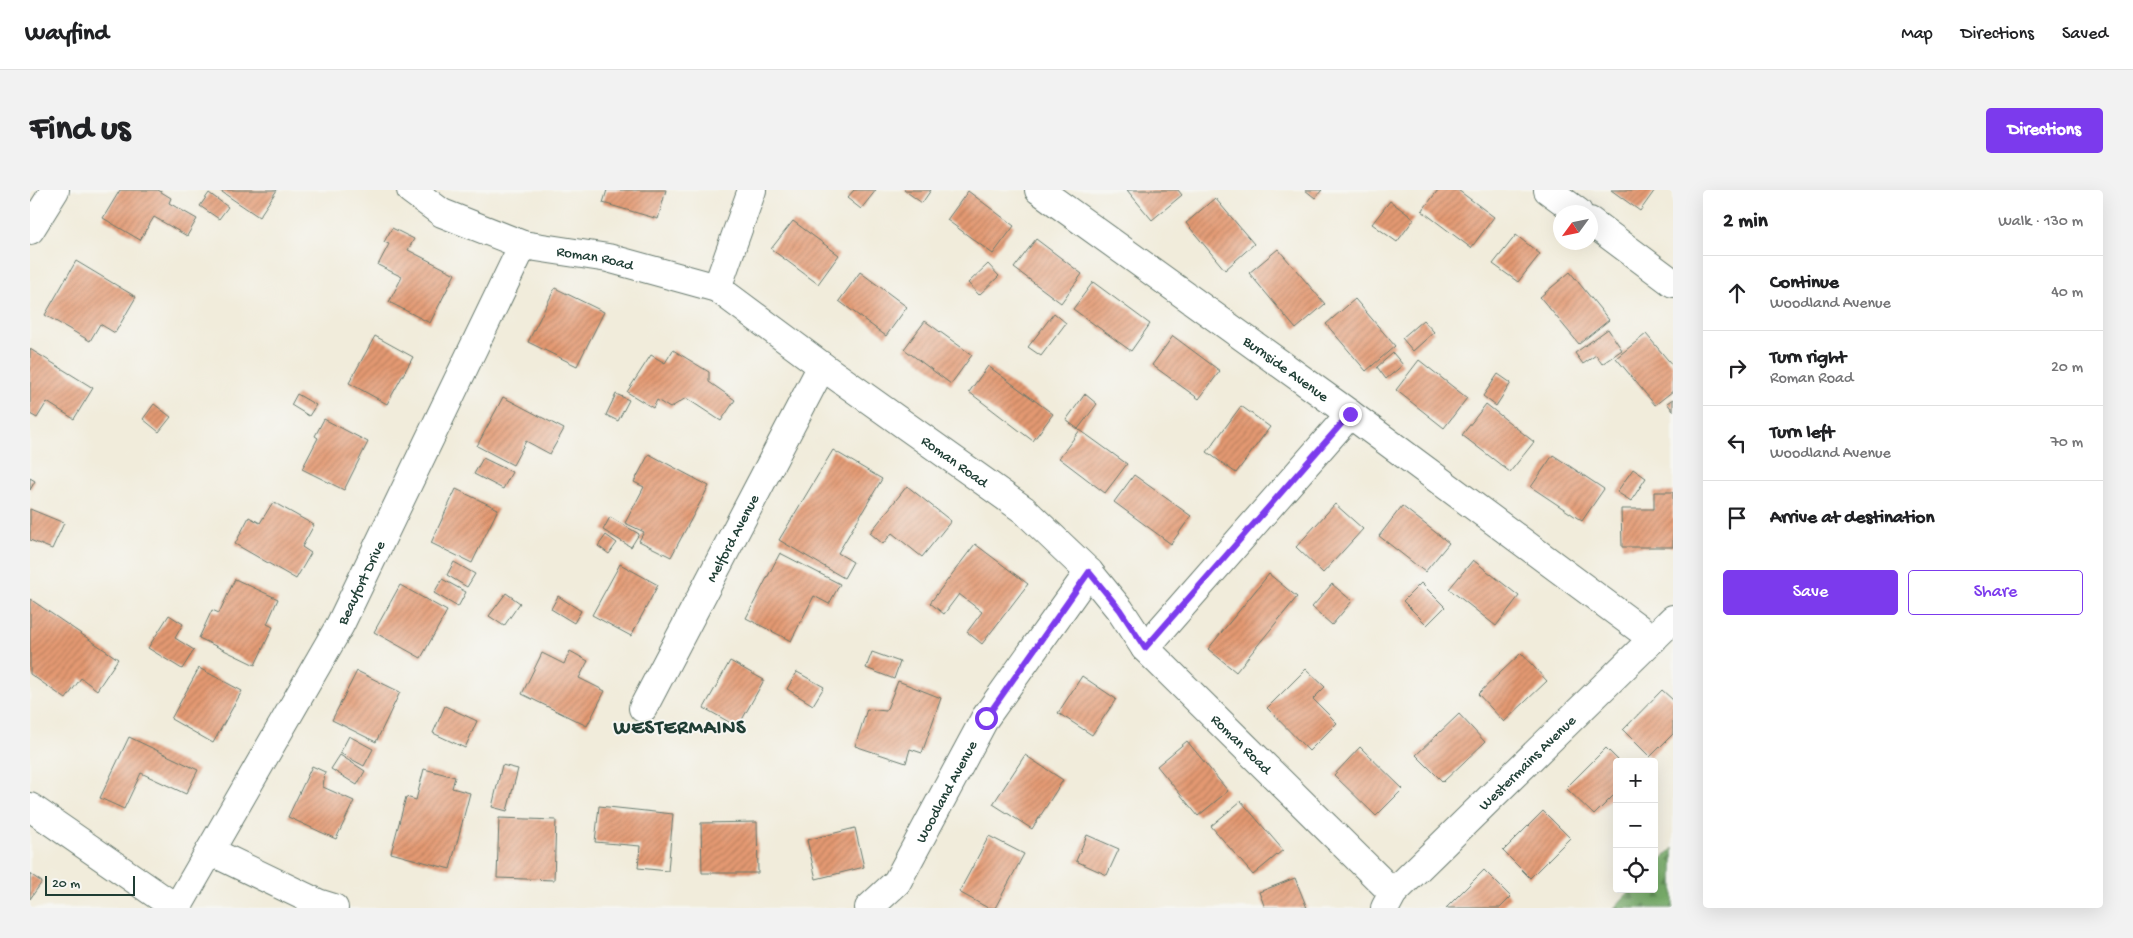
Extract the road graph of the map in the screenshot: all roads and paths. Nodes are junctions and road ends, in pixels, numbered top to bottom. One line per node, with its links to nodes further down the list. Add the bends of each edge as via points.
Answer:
1 (55, 190): 8 (street)
2 (412, 190): 9 (street, Roman Road, via 442,213)
3 (752, 190): 11 (street)
4 (1039, 190): 13 (street, Burnside Avenue)
5 (1548, 190): 6 (street)
6 (1568, 205)
7 (1598, 228): 10 (street)
8 (30, 230)
9 (523, 245): 11 (street, Roman Road, via 608,258); 20 (street, Beaufort Drive, via 340,625)
10 (1673, 283)
11 (717, 288): 12 (street, Roman Road)
12 (822, 366): 14 (street, Roman Road, via 1024,510); 18 (street, Melford Avenue)
13 (1350, 414): 16 (street, Burnside Avenue); 17 (street)
14 (1089, 572): 17 (street, Roman Road); 24 (street, Woodland Avenue, via 986,718 898,882)
15 (1673, 619): 16 (street, Westermains Avenue)
16 (1652, 639): 21 (street, Westermains Avenue)
17 (1145, 648): 21 (street, Roman Road)
18 (643, 708)
19 (30, 807): 22 (street)
20 (210, 851): 22 (street, Beaufort Drive); 23 (street)
21 (1389, 901)
22 (176, 908)
23 (334, 908)
24 (869, 908)

